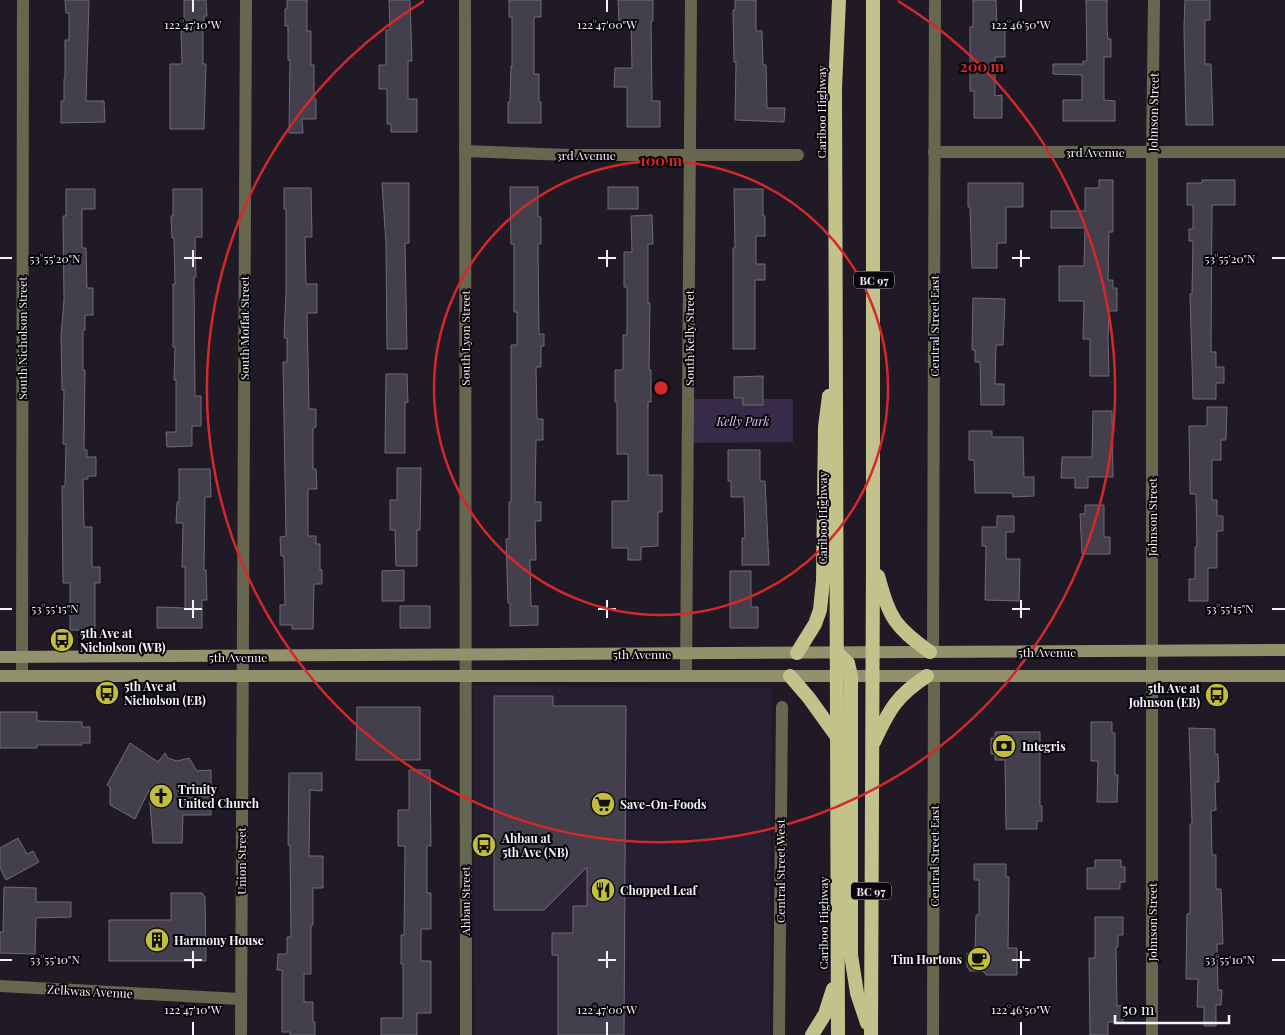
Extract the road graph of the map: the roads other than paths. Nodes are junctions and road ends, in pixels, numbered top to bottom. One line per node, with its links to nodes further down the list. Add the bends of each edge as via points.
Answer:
1 (23, 0): 27 (street, South Nicholson Street)
2 (246, 0): 26 (street, South Moffat Street)
3 (465, 0): 9 (street, South Lyon Street)
4 (691, 0): 13 (street, South Kelly Street)
5 (839, 0): 15 (highway, Cariboo Highway / BC 97, via 835,88)
6 (873, 0): 16 (highway, BC 97)
7 (934, 0): 10 (street, Central Street East)
8 (1154, 0): 11 (street, Johnson Street)
9 (464, 151): 13 (street, 3rd Avenue, via 569,155); 24 (street, South Lyon Street)
10 (934, 152): 11 (street, 3rd Avenue); 19 (street, Central Street East)
11 (1152, 152): 12 (street, 3rd Avenue); 18 (street, Johnson Street)
12 (1285, 152)
13 (690, 154): 14 (street, 3rd Avenue); 22 (street, South Kelly Street)
14 (798, 155)
15 (836, 331): 20 (highway, Cariboo Highway / BC 97); 23 (highway, via 825,427 820,610)
16 (873, 561): 19 (highway, via 896,624 906,635); 21 (highway, BC 97)
17 (1285, 650): 18 (main road, 5th Avenue)
18 (1152, 651): 19 (main road, 5th Avenue); 37 (street, Johnson Street)
19 (932, 652): 21 (main road, 5th Avenue)
20 (837, 653): 21 (main road, 5th Avenue); 23 (main road, 5th Avenue); 33 (highway, Cariboo Highway / BC 97); 34 (highway, via 848,663)
21 (872, 653): 35 (highway, BC 97)
22 (686, 654): 23 (main road, 5th Avenue); 24 (main road, 5th Avenue); 31 (street, South Kelly Street)
23 (797, 654)
24 (464, 656): 26 (main road, 5th Avenue); 30 (street, South Lyon Street)
25 (0, 657): 27 (main road, 5th Avenue)
26 (242, 657): 27 (main road, 5th Avenue); 39 (street, Union Street)
27 (22, 658): 29 (street, South Nicholson Street)
28 (0, 676): 29 (main road, 5th Avenue)
29 (22, 676): 39 (main road, 5th Avenue)
30 (465, 676): 31 (main road, 5th Avenue); 39 (main road, 5th Avenue); 47 (street, Ahbau Street)
31 (686, 676): 32 (main road, 5th Avenue)
32 (790, 676): 33 (main road, 5th Avenue); 41 (highway)
33 (837, 676): 34 (main road, 5th Avenue); 41 (highway, Cariboo Highway / BC 97)
34 (852, 676): 35 (main road, 5th Avenue); 51 (highway, via 852,955 857,993)
35 (872, 676): 36 (main road, 5th Avenue); 42 (highway, BC 97)
36 (931, 676): 37 (main road, 5th Avenue); 42 (highway, via 909,688 896,702); 52 (street, Central Street East)
37 (1152, 676): 38 (main road, 5th Avenue); 53 (street, Johnson Street)
38 (1285, 676)
39 (242, 677): 45 (street, Union Street)
40 (782, 707): 48 (street, Central Street West)
41 (837, 736): 43 (highway, Cariboo Highway / BC 97)
42 (872, 747): 51 (highway, BC 97)
43 (838, 969): 49 (highway, via 827,1009); 50 (highway, Cariboo Highway / BC 97)
44 (0, 986): 45 (street, Zelkwas Avenue)
45 (240, 999): 46 (street, Union Street)
46 (241, 1035)
47 (466, 1035)
48 (779, 1035)
49 (812, 1035)
50 (838, 1035)
51 (870, 1035)
52 (933, 1035)
53 (1152, 1035)

